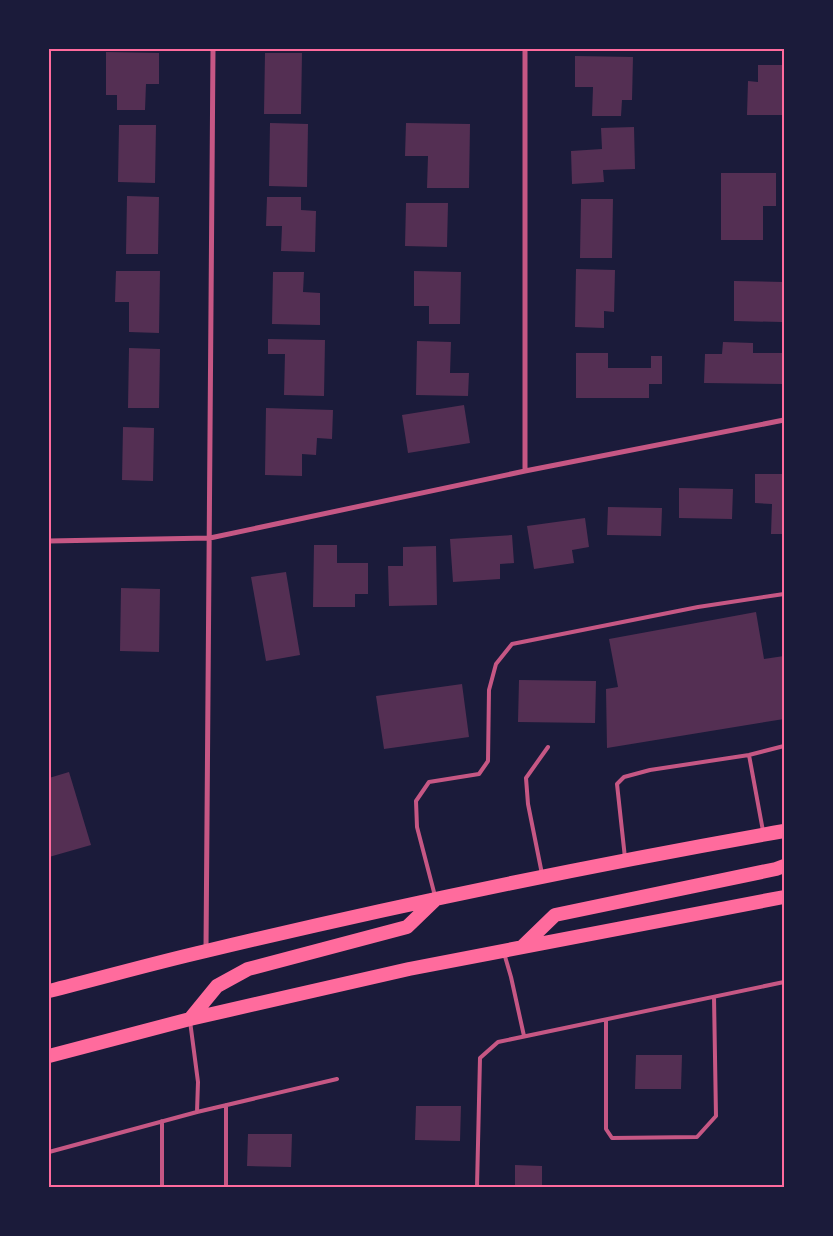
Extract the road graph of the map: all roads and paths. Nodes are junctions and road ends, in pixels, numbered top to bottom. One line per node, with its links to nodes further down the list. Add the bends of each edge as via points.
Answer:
1 (213, 49): 5 (street)
2 (525, 49): 4 (street)
3 (784, 420): 4 (street)
4 (525, 471): 5 (street)
5 (210, 538): 6 (street); 20 (street)
6 (49, 540)
7 (784, 594): 17 (lane, via 698,607 512,644 496,664 489,690 488,761 479,774 429,782 416,801 417,826)
8 (784, 746): 10 (lane)
9 (548, 747): 15 (lane, via 526,778)
10 (749, 755): 12 (lane); 13 (lane, via 624,776 617,784)
11 (784, 831): 12 (highway)
12 (764, 835): 13 (highway)
13 (625, 860): 15 (highway)
14 (784, 866): 18 (highway, via 555,915)
15 (543, 876): 17 (highway)
16 (784, 897): 18 (highway)
17 (436, 899): 20 (highway); 24 (highway, via 407,927 248,969 217,986)
18 (522, 947): 19 (highway)
19 (503, 950): 24 (highway); 26 (lane)
20 (206, 951): 22 (highway)
21 (784, 982): 23 (lane)
22 (49, 991)
23 (714, 997): 25 (lane); 25 (lane, via 716,1116 697,1137 612,1138 606,1129)
24 (190, 1019): 27 (highway); 30 (lane, via 198,1082)
25 (606, 1020): 26 (lane)
26 (524, 1036): 35 (lane, via 498,1042 480,1058)
27 (49, 1056)
28 (337, 1079): 29 (lane)
29 (226, 1105): 30 (lane); 34 (lane)
30 (197, 1112): 31 (lane)
31 (162, 1121): 32 (lane); 33 (lane)
32 (49, 1152)
33 (162, 1187)
34 (226, 1187)
35 (477, 1187)

